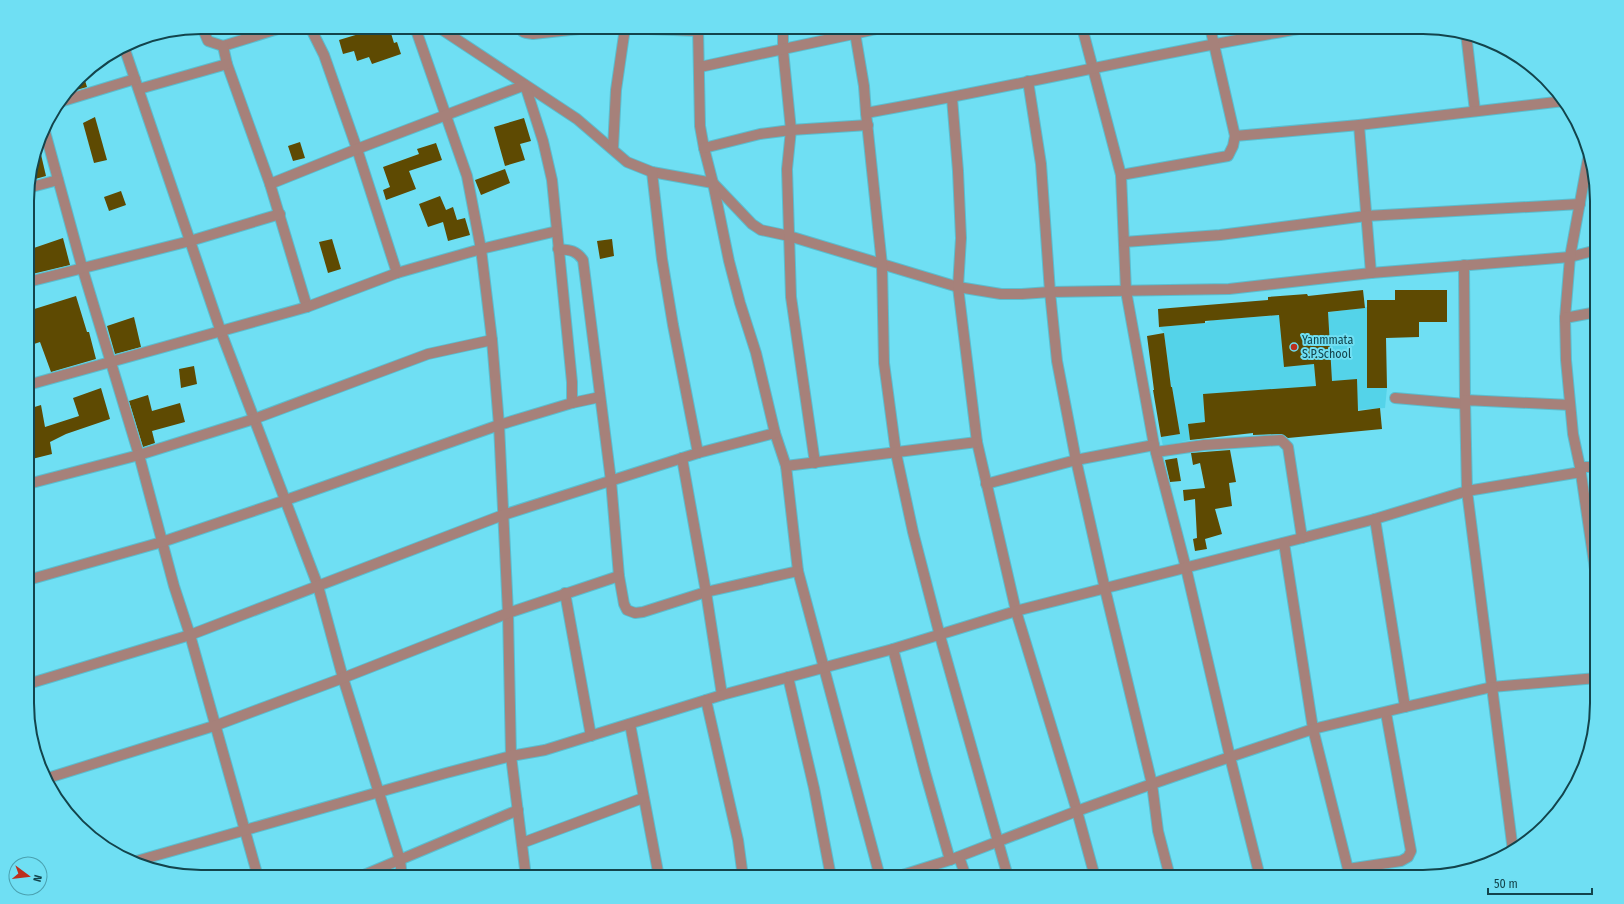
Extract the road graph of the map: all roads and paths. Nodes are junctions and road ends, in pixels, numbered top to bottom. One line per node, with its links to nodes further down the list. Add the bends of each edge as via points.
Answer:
1 (205, 34): 16 (street, via 208,41)
2 (262, 34): 16 (street)
3 (314, 34): 38 (street, via 324,55)
4 (417, 34): 31 (street)
5 (448, 34): 24 (street)
6 (624, 34): 39 (street, via 616,90)
7 (699, 34): 20 (street)
8 (783, 34): 17 (street)
9 (844, 34): 17 (street)
10 (855, 34): 30 (street)
11 (1084, 34): 21 (street)
12 (1212, 34): 15 (street)
13 (1266, 34): 15 (street)
14 (1467, 40): 29 (street)
15 (1214, 44): 21 (street); 35 (street)
16 (223, 46): 19 (street)
17 (783, 50): 20 (street); 34 (street)
18 (126, 52): 22 (street)
19 (227, 64): 25 (street); 45 (street)
20 (700, 67): 37 (street, via 700,126)
21 (1093, 67): 23 (street); 42 (street)
22 (135, 79): 25 (street); 27 (street)
23 (1028, 81): 26 (street); 66 (street, via 1041,164)
24 (525, 85): 31 (street); 39 (street, via 577,119); 50 (street, via 543,141 552,180)
25 (139, 89): 52 (street)
26 (952, 98): 30 (street); 64 (street, via 961,238)
27 (69, 99)
28 (1557, 102): 29 (street)
29 (1475, 111): 33 (street)
30 (866, 113): 32 (street)
31 (446, 116): 38 (street); 54 (street, via 466,176)
32 (868, 125): 34 (street); 58 (street)
33 (1359, 125): 35 (street); 49 (street)
34 (791, 130): 37 (street, via 760,134); 51 (street, via 787,169)
35 (1235, 136): 42 (street, via 1234,146 1228,156)
36 (47, 138): 43 (street)
37 (704, 148): 44 (street)
38 (357, 149): 45 (street); 61 (street)
39 (613, 149): 41 (street, via 627,162)
40 (1586, 167): 47 (street)
41 (652, 172): 44 (street); 84 (street, via 662,259)
42 (1121, 175): 53 (street)
43 (58, 180): 46 (street); 60 (street)
44 (713, 183): 51 (street, via 752,224 762,230); 81 (street, via 729,261)
45 (270, 184): 48 (street)
46 (34, 186)
47 (1580, 204): 49 (street); 57 (street)
48 (280, 214): 52 (street); 67 (street)
49 (1366, 216): 53 (street, via 1220,235); 62 (street)
50 (557, 231): 54 (street); 55 (street)
51 (789, 236): 58 (street); 89 (street, via 792,297)
52 (190, 241): 60 (street); 70 (street)
53 (1124, 242): 65 (street)
54 (481, 249): 61 (street); 71 (street)
55 (558, 250): 74 (street, via 572,250 583,260); 77 (street)
56 (1590, 252): 57 (street)
57 (1570, 257): 59 (street); 69 (street)
58 (882, 265): 64 (street); 85 (street, via 884,363)
59 (1464, 265): 62 (street); 76 (street)
60 (82, 267): 63 (street); 72 (street)
61 (397, 273): 67 (street)
62 (1371, 273): 65 (street, via 1228,289)
63 (34, 280)
64 (958, 287): 66 (street, via 1001,294); 82 (street)
65 (1126, 291): 66 (street); 83 (street)
66 (1050, 292): 88 (street, via 1057,361)
67 (307, 307): 70 (street)
68 (1590, 313): 69 (street)
69 (1565, 318): 78 (street)
70 (221, 332): 72 (street); 79 (street)
71 (492, 340): 79 (street, via 428,354); 80 (street)
72 (111, 362): 73 (street); 86 (street)
73 (34, 383)
74 (600, 397): 77 (street); 93 (street)
75 (1395, 398): 76 (street)
76 (1465, 402): 78 (street); 96 (street)
77 (572, 403): 80 (street)
78 (1570, 405): 92 (street)
79 (254, 419): 86 (street); 97 (street)
80 (499, 425): 97 (street); 98 (street)
81 (776, 433): 84 (street); 90 (street)
82 (977, 442): 85 (street); 95 (street)
83 (1155, 449): 88 (street); 101 (street, via 1281,440 1288,448); 104 (street)
84 (698, 453): 87 (street)
85 (896, 453): 89 (street); 115 (street)
86 (139, 455): 94 (street); 102 (street)
87 (682, 458): 93 (street); 110 (street)
88 (1076, 460): 95 (street); 109 (street)
89 (815, 462): 90 (street)
90 (786, 466): 105 (street)
91 (1590, 468): 92 (street)
92 (1580, 470): 96 (street); 100 (street)
93 (611, 481): 98 (street); 106 (street)
94 (34, 482)
95 (986, 484): 112 (street)
96 (1467, 491): 99 (street); 122 (street)
97 (286, 500): 102 (street); 108 (street)
98 (503, 515): 108 (street); 113 (street)
99 (1375, 519): 101 (street); 125 (street)
100 (1590, 530)
101 (1302, 538): 103 (street)
102 (162, 542): 107 (street); 114 (street)
103 (1284, 543): 104 (street); 129 (street)
104 (1186, 568): 109 (street); 132 (street)
105 (798, 571): 110 (street); 117 (street)
106 (619, 576): 110 (street, via 624,604 627,610 635,613); 111 (street)
107 (34, 578)
108 (318, 586): 114 (street); 118 (street)
109 (1105, 589): 112 (street); 134 (street)
110 (706, 592): 123 (street)
111 (565, 593): 113 (street); 130 (street)
112 (1016, 611): 115 (street); 138 (street)
113 (508, 613): 118 (street); 131 (street)
114 (190, 635): 121 (street); 128 (street)
115 (940, 636): 116 (street); 140 (street)
116 (892, 649): 117 (street); 144 (street, via 924,772)
117 (824, 667): 119 (street); 153 (street)
118 (343, 678): 128 (street); 135 (street)
119 (788, 678): 123 (street); 152 (street, via 814,788)
120 (1590, 679): 122 (street)
121 (34, 682)
122 (1492, 688): 125 (street); 142 (street)
123 (722, 695): 124 (street)
124 (706, 700): 127 (street); 151 (street, via 738,840)
125 (1405, 707): 126 (street)
126 (1386, 713): 129 (street); 161 (street, via 1411,851 1408,857 1401,861)
127 (630, 724): 130 (street); 136 (street)
128 (217, 725): 133 (street); 139 (street)
129 (1314, 730): 132 (street); 160 (street)
130 (591, 736): 131 (street, via 545,750)
131 (511, 756): 135 (street); 137 (street)
132 (1230, 757): 134 (street); 159 (street)
133 (51, 777)
134 (1152, 784): 138 (street); 158 (street, via 1158,831)
135 (379, 793): 139 (street); 145 (street)
136 (644, 798): 141 (street); 150 (street)
137 (518, 810): 141 (street); 145 (street)
138 (1078, 811): 140 (street); 157 (street)
139 (244, 830): 143 (street); 146 (street)
140 (998, 842): 144 (street); 156 (street)
141 (522, 843): 149 (street)
142 (1512, 844)
143 (143, 859)
144 (954, 859): 154 (street); 155 (street)
145 (400, 860): 147 (street); 148 (street)
146 (256, 870)
147 (376, 870)
148 (401, 870)
149 (525, 870)
150 (658, 870)
151 (742, 870)
152 (830, 870)
153 (878, 870)
154 (919, 870)
155 (961, 870)
156 (1006, 870)
157 (1093, 870)
158 (1168, 870)
159 (1258, 870)
160 (1348, 870)
161 (1362, 870)

